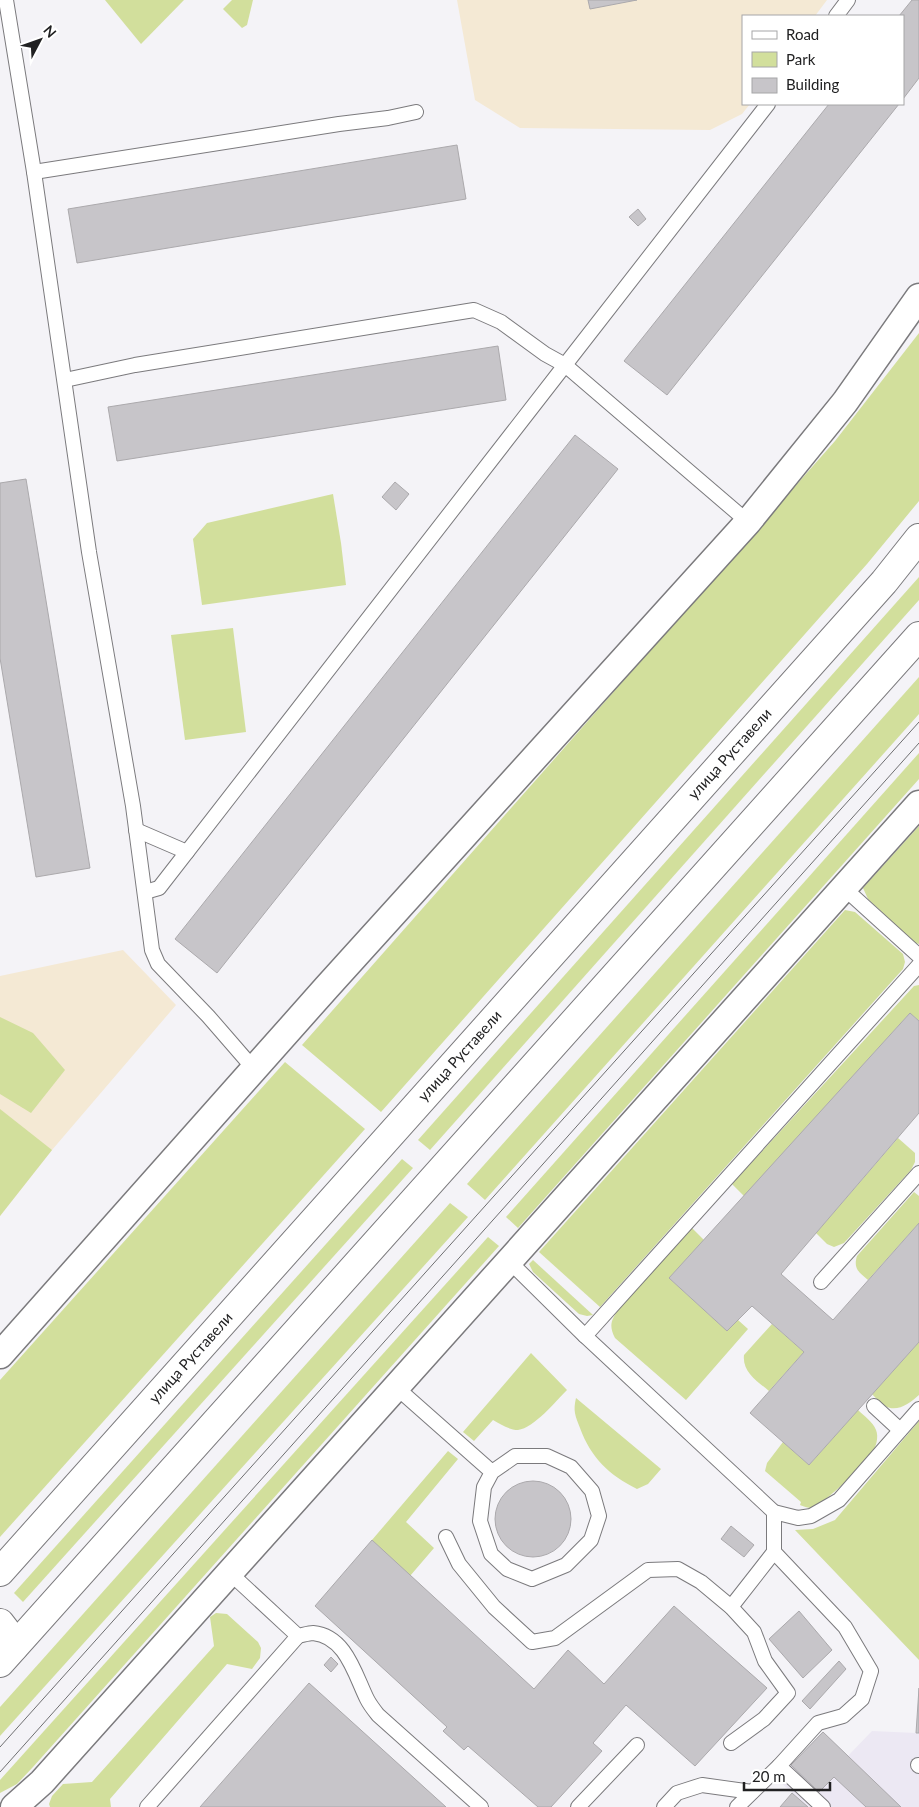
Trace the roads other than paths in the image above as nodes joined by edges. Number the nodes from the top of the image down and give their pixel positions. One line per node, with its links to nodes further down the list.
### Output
1 (6, 0): 6 (lane)
2 (848, 0): 3 (lane)
3 (837, 15)
4 (767, 105): 8 (lane)
5 (416, 112): 6 (lane)
6 (34, 172): 9 (lane)
7 (919, 297): 10 (street)
8 (564, 365): 9 (lane); 10 (lane); 15 (lane)
9 (65, 380): 14 (lane)
10 (748, 522): 20 (street)
11 (919, 538): 34 (main road, улица Руставели)
12 (919, 636): 39 (main road)
13 (919, 804): 16 (street)
14 (136, 830): 15 (lane); 17 (lane)
15 (187, 852): 17 (lane)
16 (844, 888): 18 (lane); 22 (street)
17 (145, 892): 20 (lane)
18 (919, 956)
19 (919, 965): 24 (lane)
20 (254, 1069): 25 (street)
21 (919, 1173): 23 (lane)
22 (510, 1262): 24 (lane); 26 (street)
23 (820, 1282)
24 (585, 1336): 31 (lane)
25 (0, 1354)
26 (396, 1388): 30 (lane); 35 (street)
27 (874, 1406): 29 (lane)
28 (919, 1408): 29 (lane)
29 (900, 1430): 31 (lane)
30 (492, 1472): 30 (lane)
31 (774, 1512): 33 (lane)
32 (446, 1537): 36 (lane)
33 (774, 1552): 36 (lane); 42 (lane)
34 (0, 1572)
35 (230, 1573): 38 (lane); 44 (street)
36 (731, 1607): 40 (lane)
37 (0, 1624): 39 (main road)
38 (298, 1636): 45 (lane); 46 (lane)
39 (7, 1655)
40 (731, 1743)
41 (637, 1745): 47 (lane)
42 (779, 1766): 43 (lane); 50 (lane)
43 (752, 1792): 48 (lane); 49 (lane)
44 (19, 1805)
45 (147, 1807)
46 (481, 1807)
47 (578, 1807)
48 (664, 1807)
49 (737, 1807)
50 (823, 1807)

